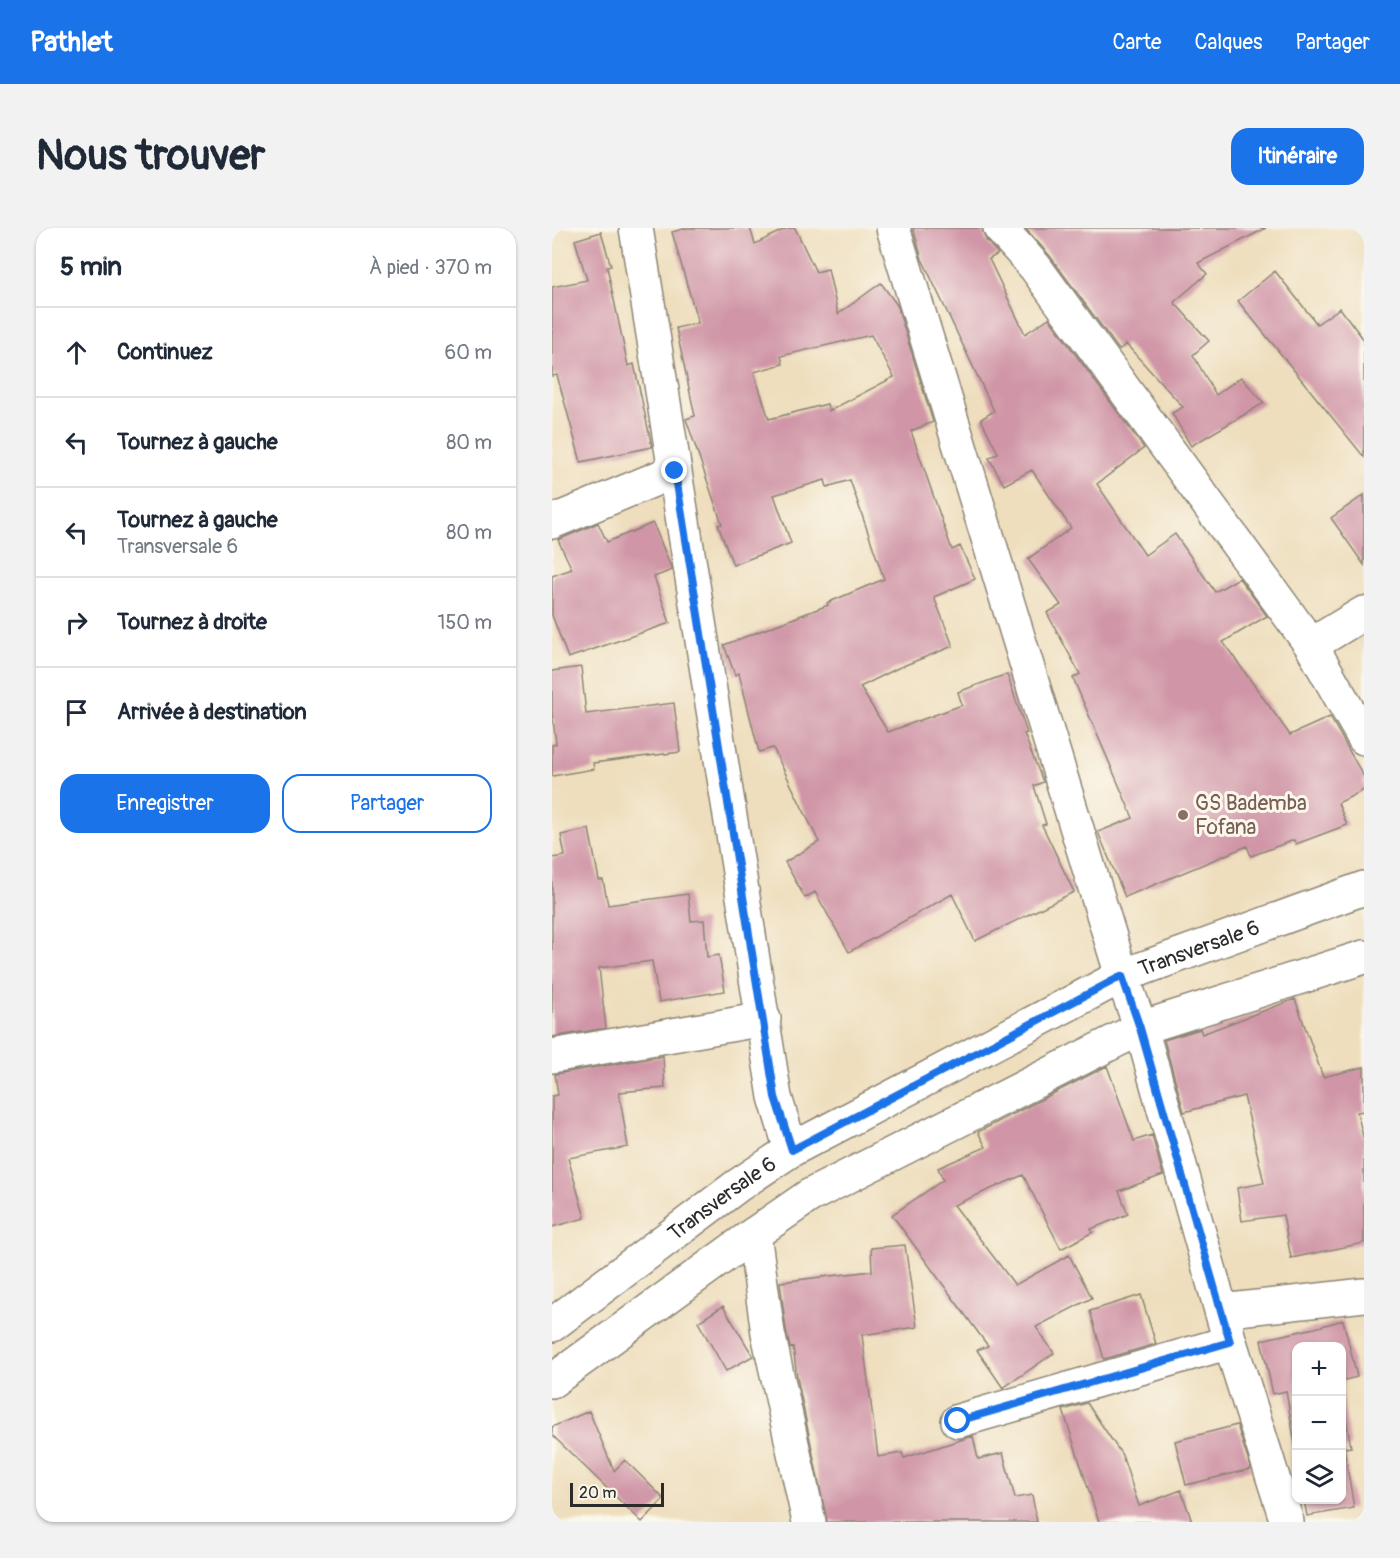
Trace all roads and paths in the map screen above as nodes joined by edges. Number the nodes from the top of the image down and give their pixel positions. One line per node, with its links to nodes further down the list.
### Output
1 (636, 228): 4 (street)
2 (893, 228): 11 (street)
3 (1000, 228): 7 (street)
4 (675, 471): 5 (street); 12 (street)
5 (552, 522)
6 (1364, 613): 7 (street)
7 (1311, 645): 8 (street)
8 (1364, 738)
9 (1364, 888): 11 (street, Transversale 6)
10 (1364, 957): 13 (street)
11 (1122, 976): 13 (street); 15 (street, Transversale 6)
12 (764, 1019): 14 (street); 15 (street)
13 (1140, 1028): 16 (street); 18 (street)
14 (552, 1056)
15 (792, 1150): 19 (street, Transversale 6)
16 (754, 1234): 21 (street); 23 (street)
17 (1364, 1295): 18 (street)
18 (1221, 1311): 20 (street)
19 (552, 1325)
20 (1230, 1342): 22 (street); 24 (street)
21 (552, 1381)
22 (958, 1421)
23 (809, 1522)
24 (1287, 1522)

